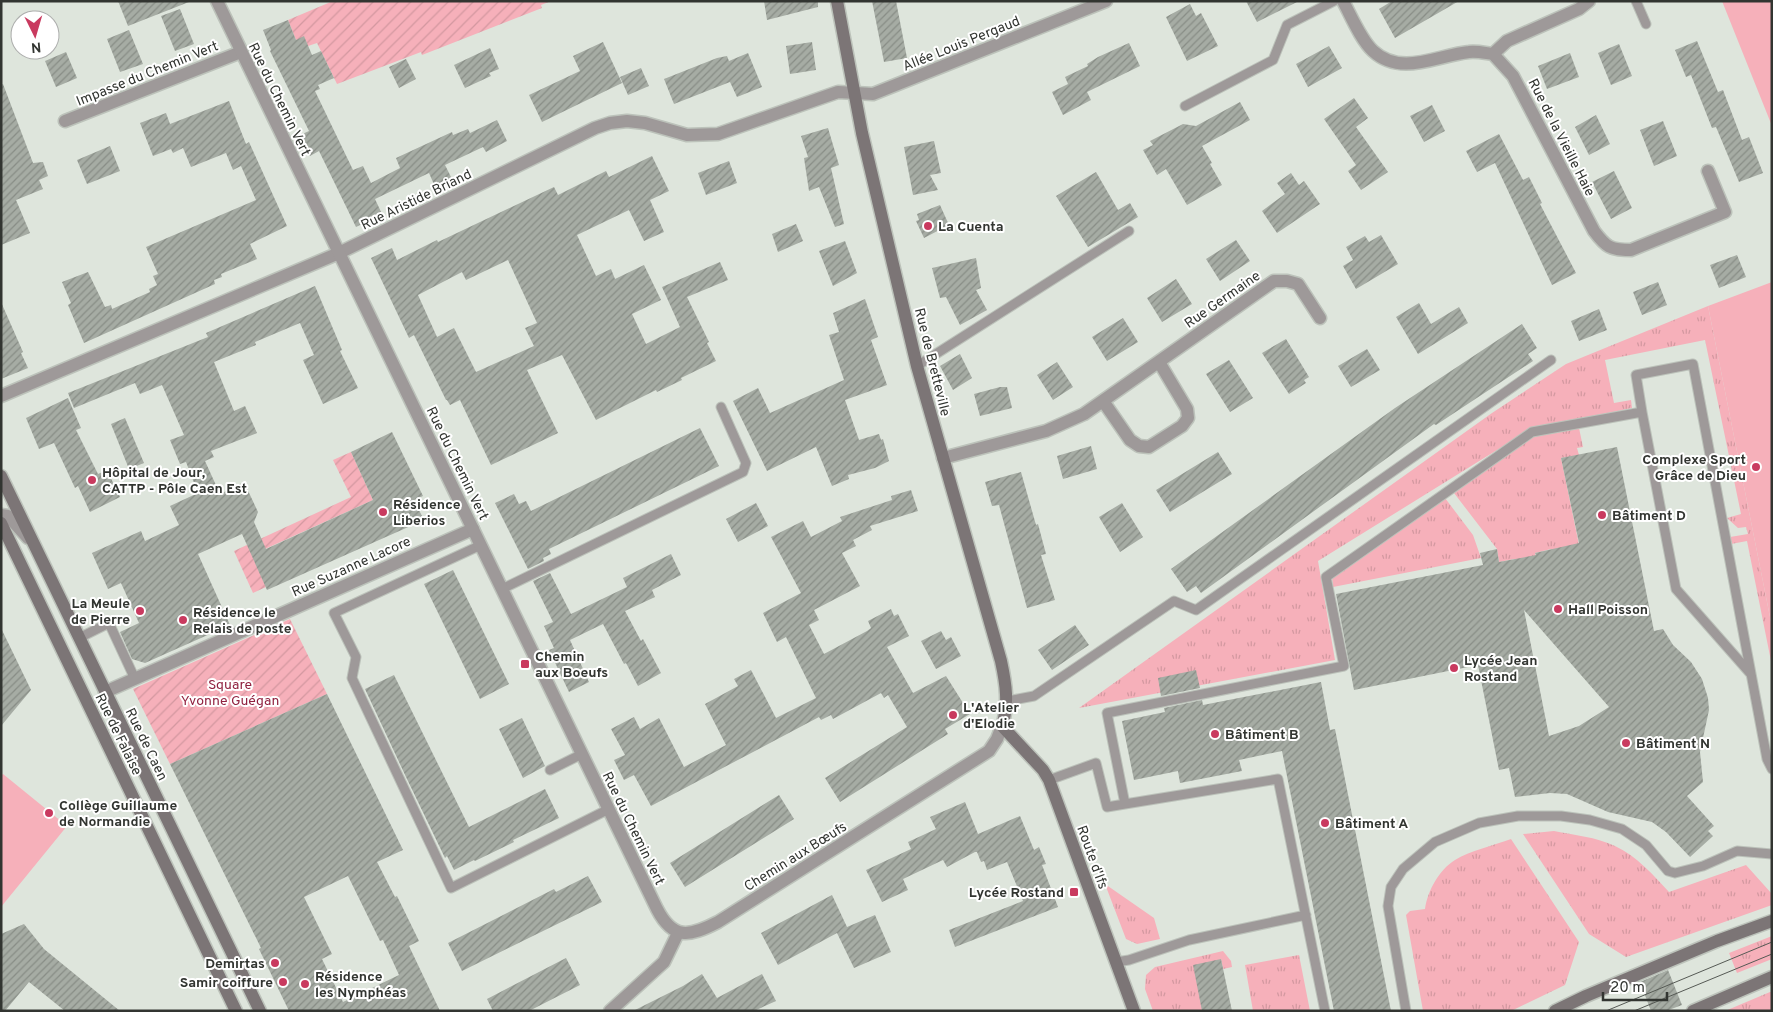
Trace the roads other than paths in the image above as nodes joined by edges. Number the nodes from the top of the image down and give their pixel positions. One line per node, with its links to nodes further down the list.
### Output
1 (217, 1): 9 (street, Rue du Chemin Vert)
2 (837, 1): 11 (main road, Rue de Bretteville)
3 (1106, 1): 11 (street, Allée Louis Pergaud)
4 (1334, 1): 12 (lane)
5 (1343, 1): 10 (street)
6 (1589, 1): 10 (street)
7 (1636, 1): 8 (lane)
8 (1646, 24)
9 (241, 52): 13 (street, Impasse du Chemin Vert); 16 (street, Rue du Chemin Vert)
10 (1492, 54): 14 (street, Rue de la Vieille Haie)
11 (854, 93): 16 (street, Rue Aristide Briand); 20 (main road, Rue de Bretteville)
12 (1185, 106)
13 (65, 122)
14 (1708, 171)
15 (1130, 232): 20 (lane)
16 (339, 253): 21 (street, Rue Aristide Briand); 29 (street, Rue du Chemin Vert)
17 (1320, 318): 19 (street, Rue Germaine)
18 (1551, 360): 38 (lane)
19 (1159, 362): 22 (street, Rue Germaine); 22 (street)
20 (917, 366): 25 (main road, Rue de Bretteville)
21 (1, 396)
22 (1103, 401): 25 (street, Rue Germaine)
23 (721, 407): 33 (lane)
24 (1642, 412): 35 (lane); 35 (lane); 44 (lane)
25 (943, 458): 38 (main road, Rue de Bretteville)
26 (1, 476): 31 (main road)
27 (1, 515): 31 (street)
28 (1, 523): 30 (main road, Rue de Falaise)
29 (473, 529): 32 (street, Rue du Chemin Vert); 36 (street, Rue Suzanne Lacore)
30 (5, 537): 52 (main road, Rue de Falaise)
31 (33, 544): 34 (main road, Rue de Caen)
32 (481, 546): 33 (street, Rue du Chemin Vert); 45 (lane)
33 (502, 589): 40 (street, Rue du Chemin Vert)
34 (78, 638): 36 (lane); 37 (main road, Rue de Caen)
35 (1750, 673): 41 (lane)
36 (134, 679): 37 (street, Rue Suzanne Lacore)
37 (105, 692): 53 (main road, Rue de Caen)
38 (1007, 702): 39 (main road, Rue de Bretteville)
39 (1002, 726): 43 (main road, Route d'Ifs); 49 (street, Chemin aux Bœufs)
40 (582, 754): 42 (lane); 45 (street, Rue du Chemin Vert)
41 (1772, 769)
42 (550, 770)
43 (1049, 780): 44 (lane); 50 (main road, Route d'Ifs)
44 (1125, 804): 47 (lane)
45 (609, 809): 49 (street, Rue du Chemin Vert)
46 (1772, 854): 57 (lane)
47 (1306, 915): 50 (lane); 56 (lane)
48 (1772, 921): 58 (main road)
49 (678, 933): 54 (street)
50 (1116, 962): 55 (main road, Route d'Ifs)
51 (1772, 976): 59 (main road)
52 (236, 1011)
53 (260, 1011)
54 (610, 1011)
55 (1134, 1011)
56 (1326, 1011)
57 (1406, 1011)
58 (1556, 1011)
59 (1693, 1011)

